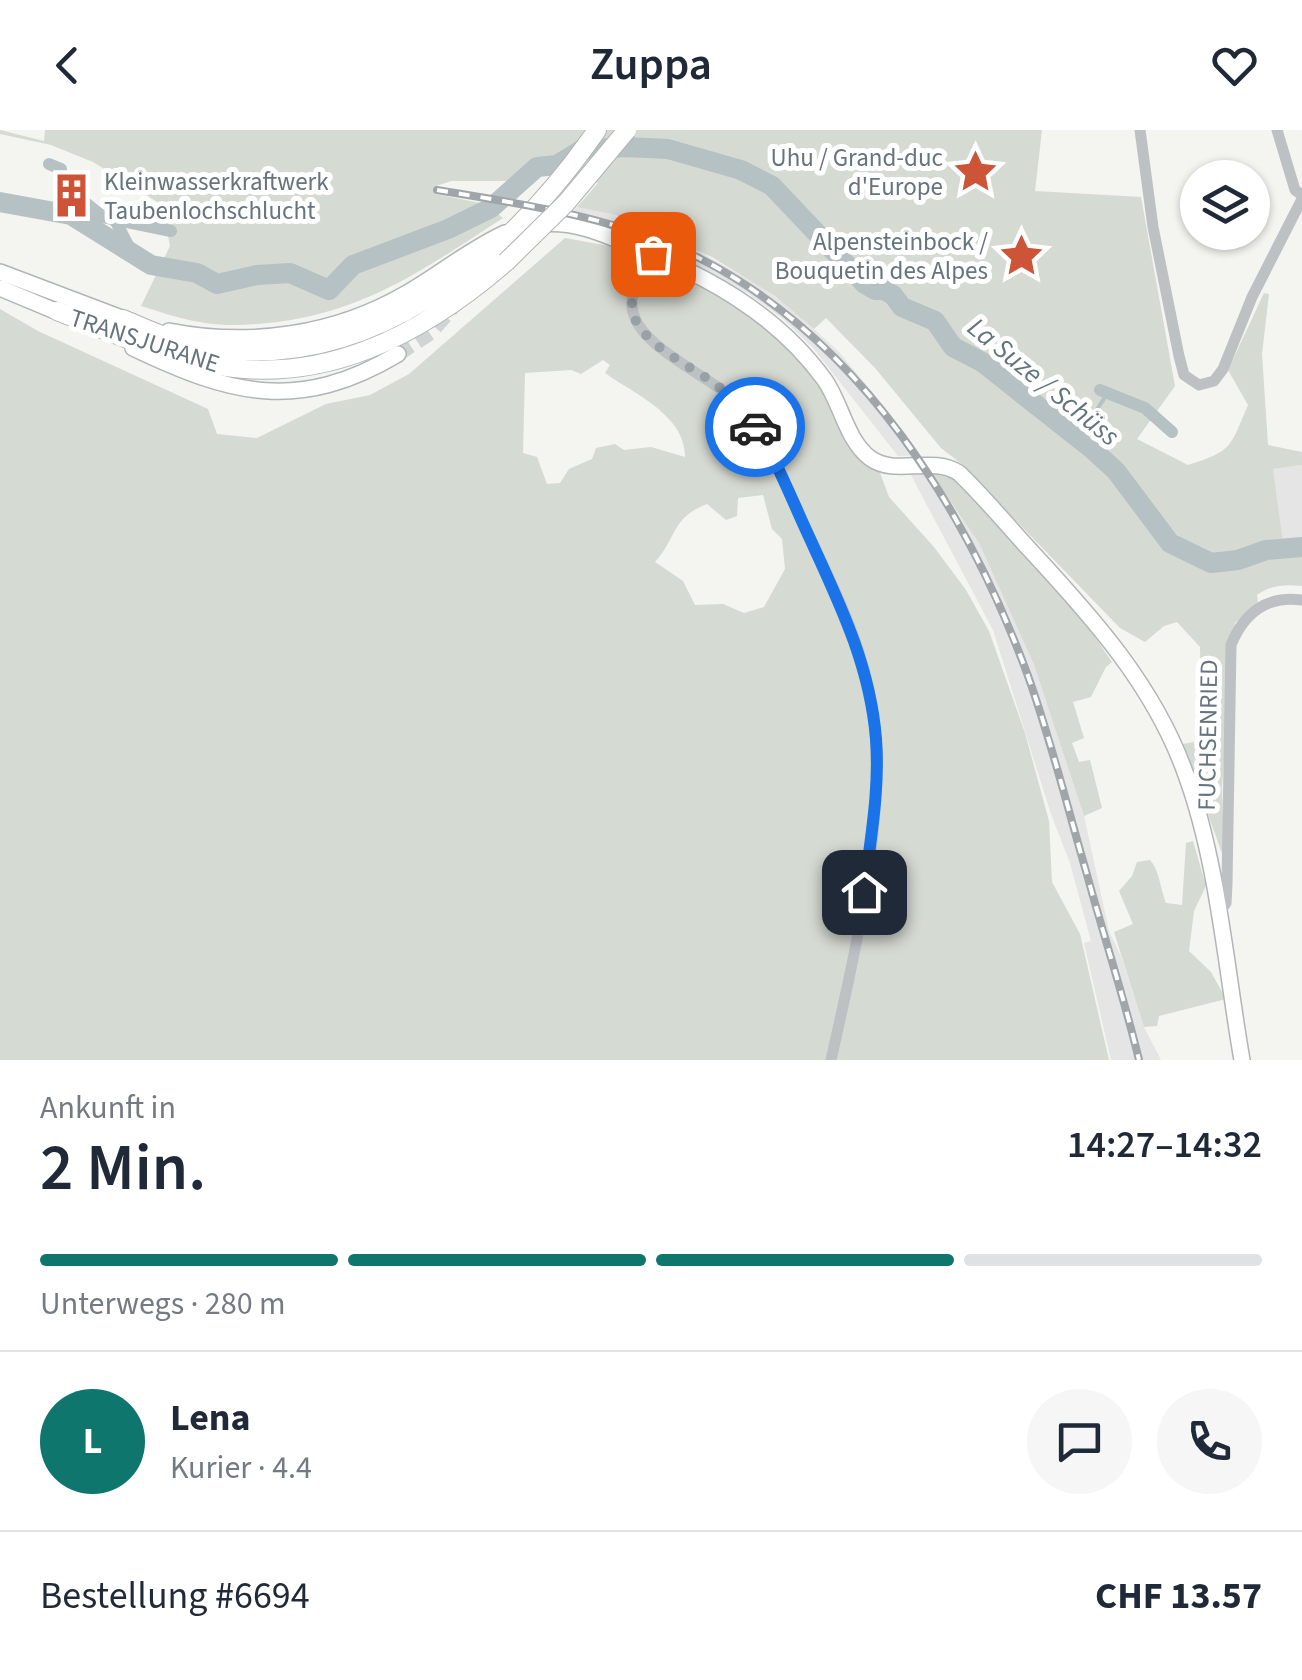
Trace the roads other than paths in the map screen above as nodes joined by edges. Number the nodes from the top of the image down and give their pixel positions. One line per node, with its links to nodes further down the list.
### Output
1 (597, 130): 12 (highway, TRANSJURANE)
2 (627, 130): 11 (highway, TRANSJURANE, bridge)
3 (1140, 130): 5 (street)
4 (1276, 130): 5 (street)
5 (1302, 197)
6 (553, 233): 7 (main road)
7 (602, 235): 8 (main road); 12 (main road)
8 (653, 254): 15 (main road); 16 (street)
9 (0, 272): 12 (main road, TRANSJURANE)
10 (0, 288): 11 (main road, TRANSJURANE)
11 (57, 311): 13 (main road)
12 (123, 319)
13 (398, 354)
14 (1302, 600): 15 (street, FUCHSENRIED)
15 (1217, 916): 17 (main road)
16 (831, 1060)
17 (1242, 1060)

